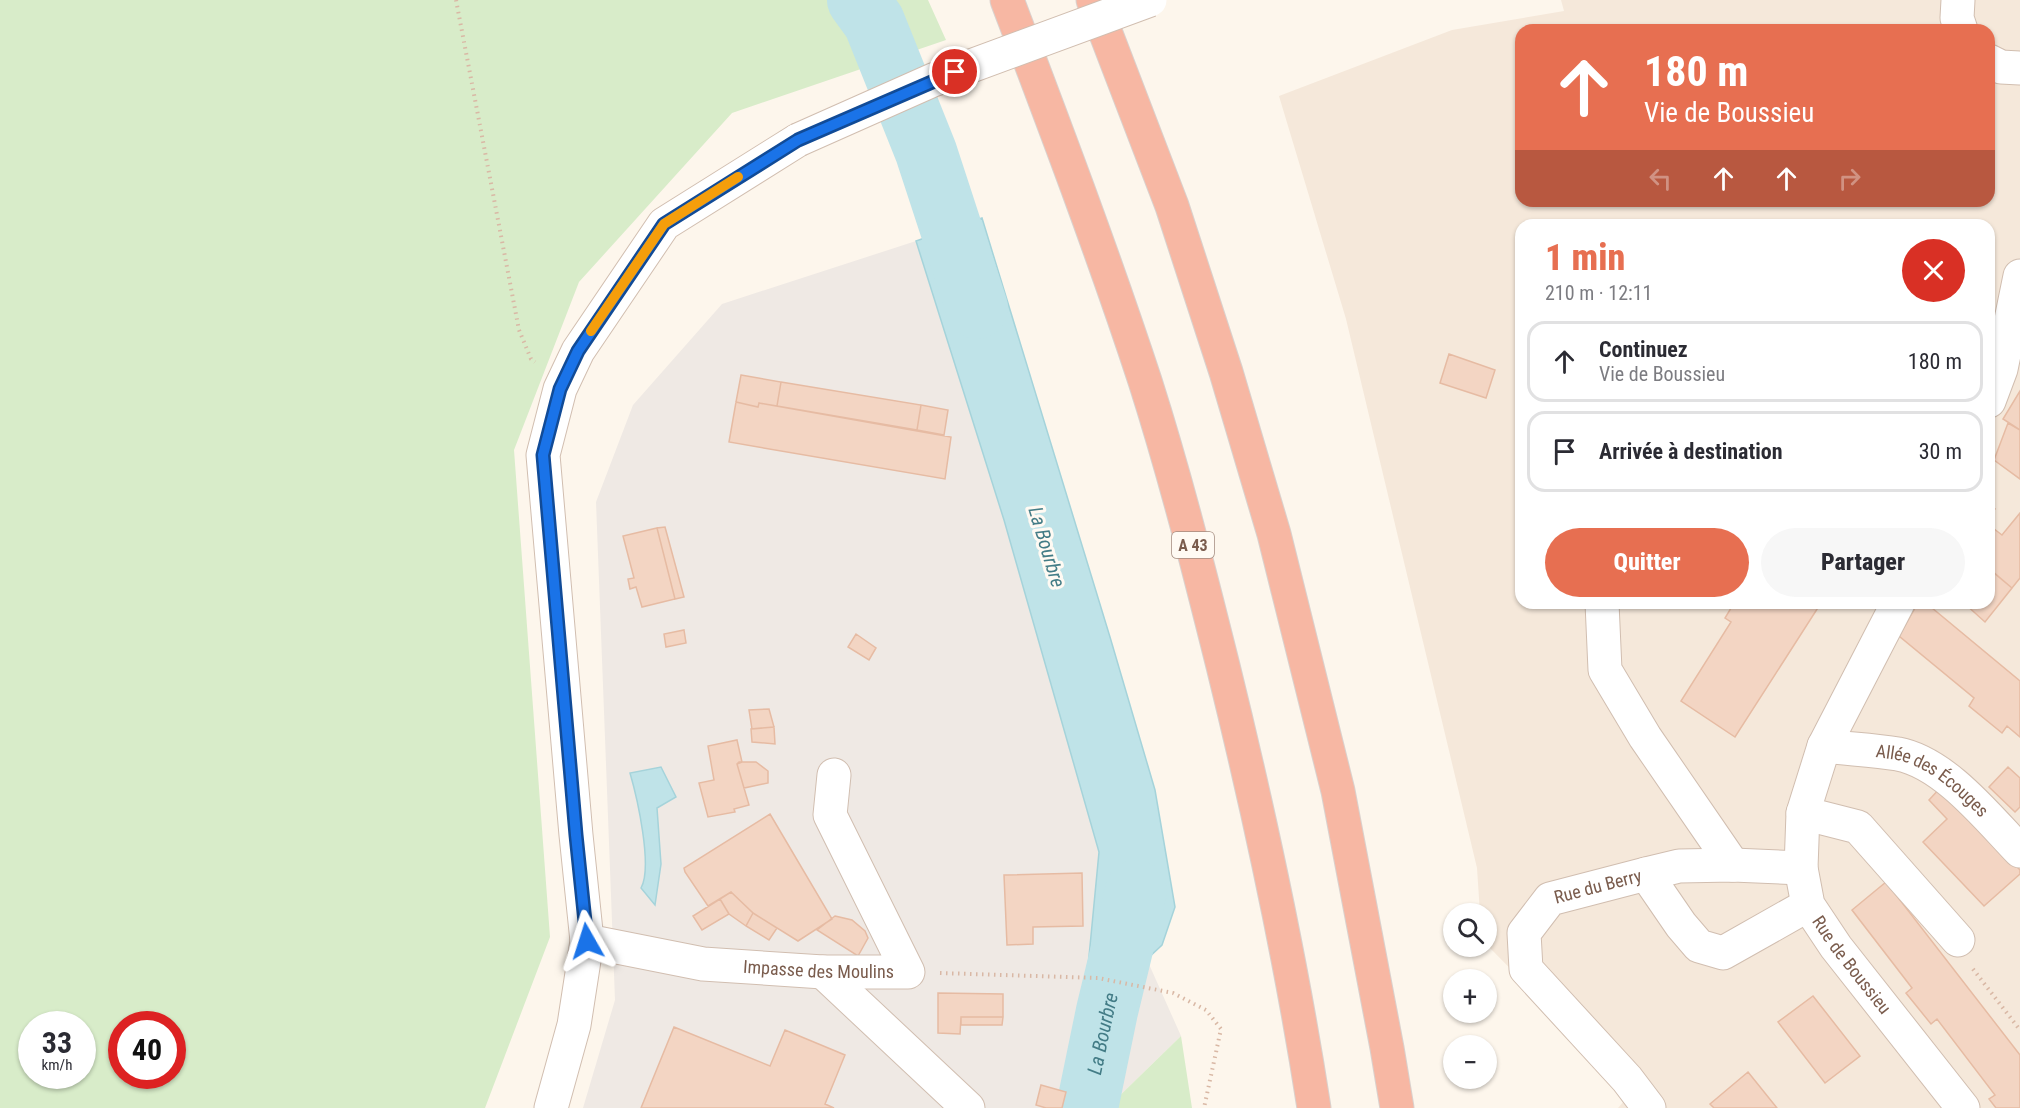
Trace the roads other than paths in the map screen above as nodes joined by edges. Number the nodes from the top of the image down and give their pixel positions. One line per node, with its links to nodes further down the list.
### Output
1 (1007, 0): 26 (highway, A 43)
2 (1093, 0): 27 (highway)
3 (1150, 0): 22 (street, bridge)
4 (1958, 0): 5 (street)
5 (1959, 24)
6 (1995, 64): 7 (street)
7 (2020, 68)
8 (2020, 276): 9 (street)
9 (2011, 374): 10 (street)
10 (1995, 394)
11 (1602, 609): 17 (street)
12 (1895, 609): 13 (street, Rue de Boussieu)
13 (1824, 746): 15 (street, Rue de Boussieu); 16 (street, Allée des Écouges)
14 (834, 775): 23 (street, Impasse des Moulins)
15 (1803, 813): 18 (street, Rue de Boussieu); 21 (street)
16 (2020, 851)
17 (1733, 865): 18 (street, Rue du Berry); 19 (street, Rue du Berry)
18 (1801, 868): 20 (street, Rue de Boussieu)
19 (1646, 874): 20 (street); 28 (street, Rue du Berry)
20 (1808, 905): 29 (street, Rue de Boussieu)
21 (1958, 940)
22 (587, 941): 23 (street, Impasse des Moulins); 24 (street)
23 (823, 972): 25 (street)
24 (551, 1108)
25 (968, 1108)
26 (1314, 1108)
27 (1397, 1108)
28 (1649, 1108)
29 (1963, 1108)

